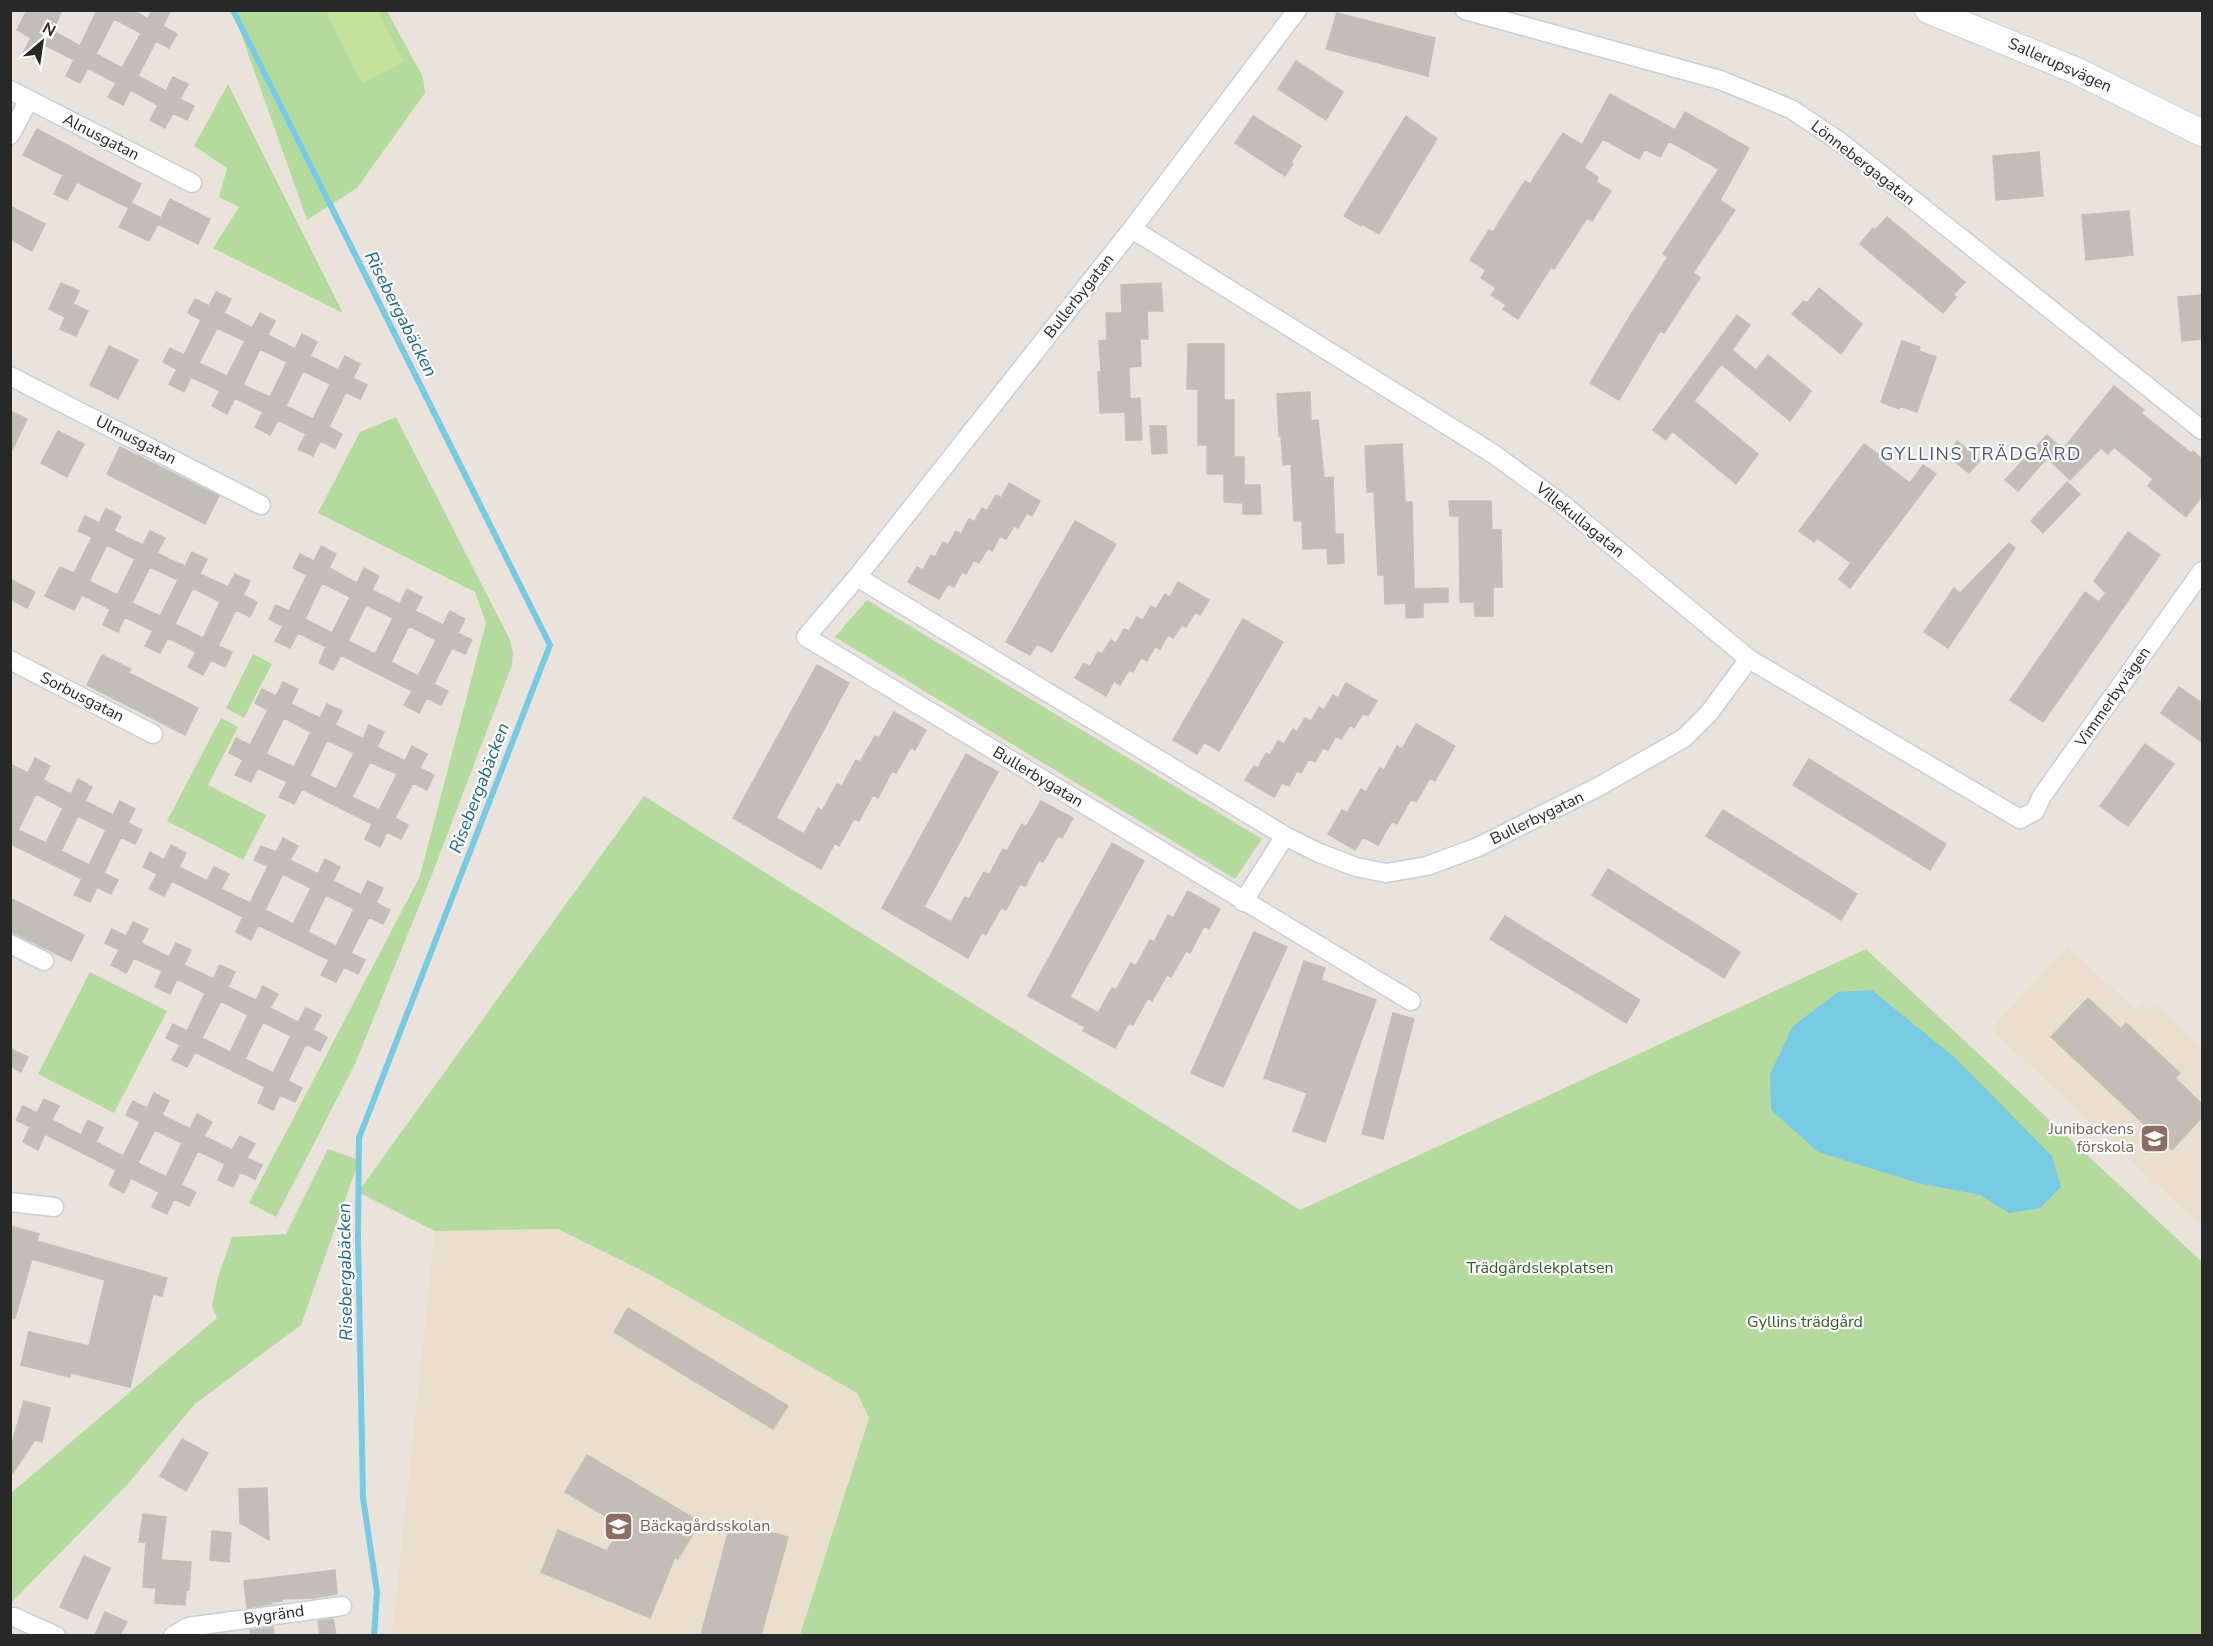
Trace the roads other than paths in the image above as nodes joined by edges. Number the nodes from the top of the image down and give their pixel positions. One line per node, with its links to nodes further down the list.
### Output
1 (1297, 10): 9 (street, Bullerbygatan)
2 (1465, 10): 11 (street, Lönnebergagatan)
3 (1928, 10): 6 (main road, Sallerupsvägen)
4 (10, 90): 5 (street, Alnusgatan)
5 (29, 100): 7 (street); 8 (street, Alnusgatan)
6 (2198, 130)
7 (10, 135)
8 (192, 183)
9 (1132, 229): 14 (street, Bullerbygatan); 15 (street, Villekullagatan)
10 (10, 376): 12 (street, Ulmusgatan)
11 (2202, 430)
12 (261, 504)
13 (2202, 571): 18 (street, Vimmerbyvägen)
14 (856, 577): 19 (street, Bullerbygatan); 20 (street, Bullerbygatan)
15 (1749, 659): 18 (street, Villekullagatan); 19 (street, Bullerbygatan)
16 (10, 660): 17 (street, Sorbusgatan)
17 (153, 734)
18 (2020, 819)
19 (1285, 836): 20 (street)
20 (1244, 902): 23 (street, Bullerbygatan)
21 (10, 944): 22 (street)
22 (44, 961)
23 (1411, 1001)
24 (10, 1202): 25 (street)
25 (54, 1207)
26 (342, 1606): 29 (street, Bygränd)
27 (14, 1617): 28 (street)
28 (56, 1635)
29 (173, 1635)

